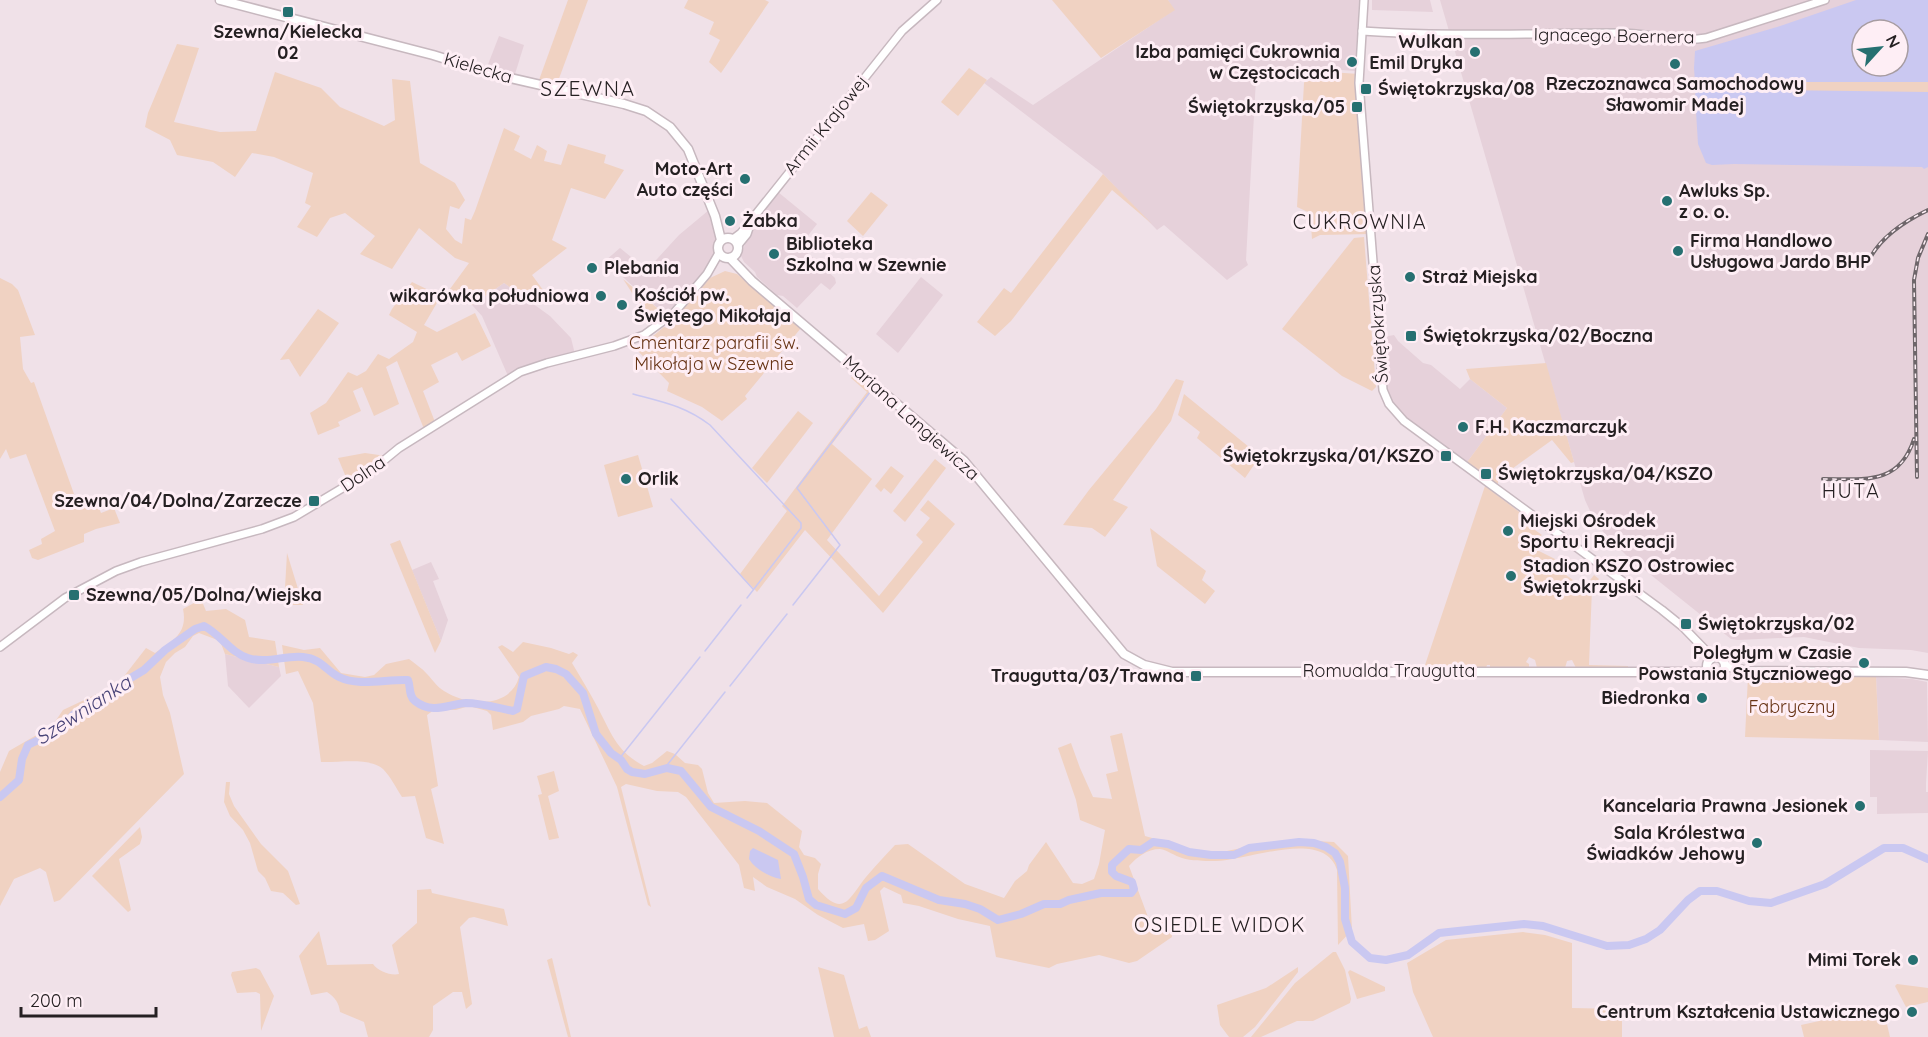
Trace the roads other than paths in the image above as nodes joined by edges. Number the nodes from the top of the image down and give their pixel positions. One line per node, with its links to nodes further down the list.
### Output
1 (220, 0): 6 (main road, Kielecka)
2 (937, 0): 6 (street, Armii Krajowej)
3 (1364, 0): 5 (street, Świętokrzyska)
4 (1825, 0): 5 (street, Ignacego Boernera)
5 (1362, 33): 10 (street, Świętokrzyska)
6 (729, 240): 7 (main road); 7 (main road)
7 (727, 256): 8 (main road, Mariana Langiewicza); 9 (street, Dolna)
8 (1106, 633): 10 (main road, Romualda Traugutta)
9 (0, 646)
10 (1709, 664): 11 (main road); 11 (main road, Romualda Traugutta)
11 (1725, 669): 12 (main road)
12 (1928, 675)

